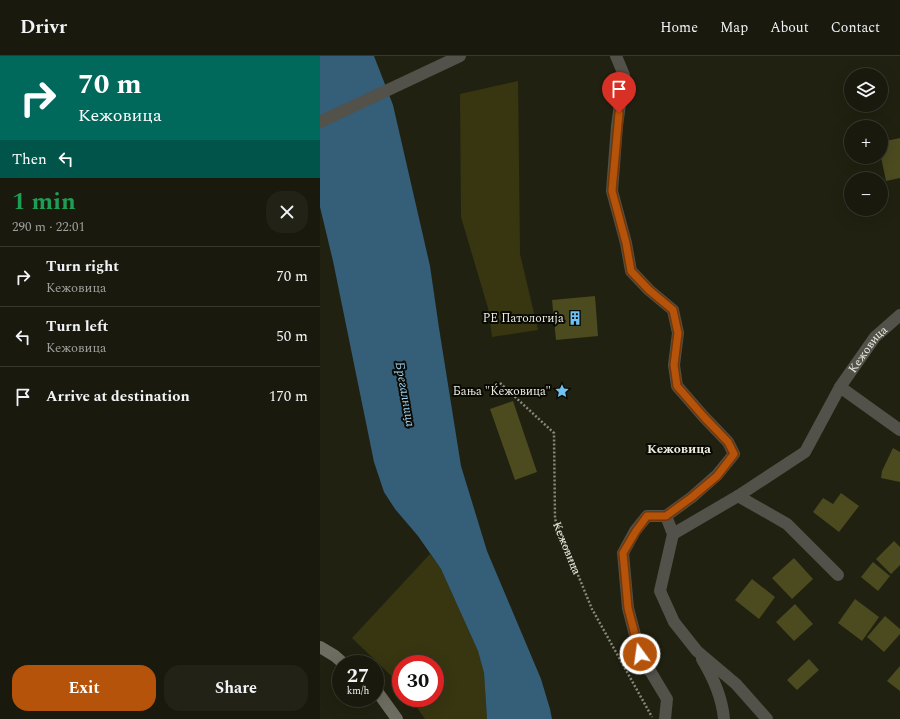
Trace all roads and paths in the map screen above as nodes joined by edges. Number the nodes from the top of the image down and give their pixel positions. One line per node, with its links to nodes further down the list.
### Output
1 (460, 56): 3 (street)
2 (616, 56): 9 (street)
3 (320, 122)
4 (900, 315): 6 (street, Кежовица)
5 (500, 383): 17 (path, Кежовица)
6 (840, 387): 7 (street); 8 (street, Кежовица)
7 (900, 430)
8 (738, 496): 10 (street, Кежовица); 11 (street)
9 (666, 516): 10 (street); 18 (street)
10 (673, 534): 13 (street)
11 (838, 575)
12 (320, 647): 14 (main road)
13 (697, 651): 19 (street); 20 (street)
14 (332, 655)
15 (384, 701): 16 (main road)
16 (397, 719)
17 (653, 719)
18 (665, 719)
19 (724, 719)
20 (767, 719)

